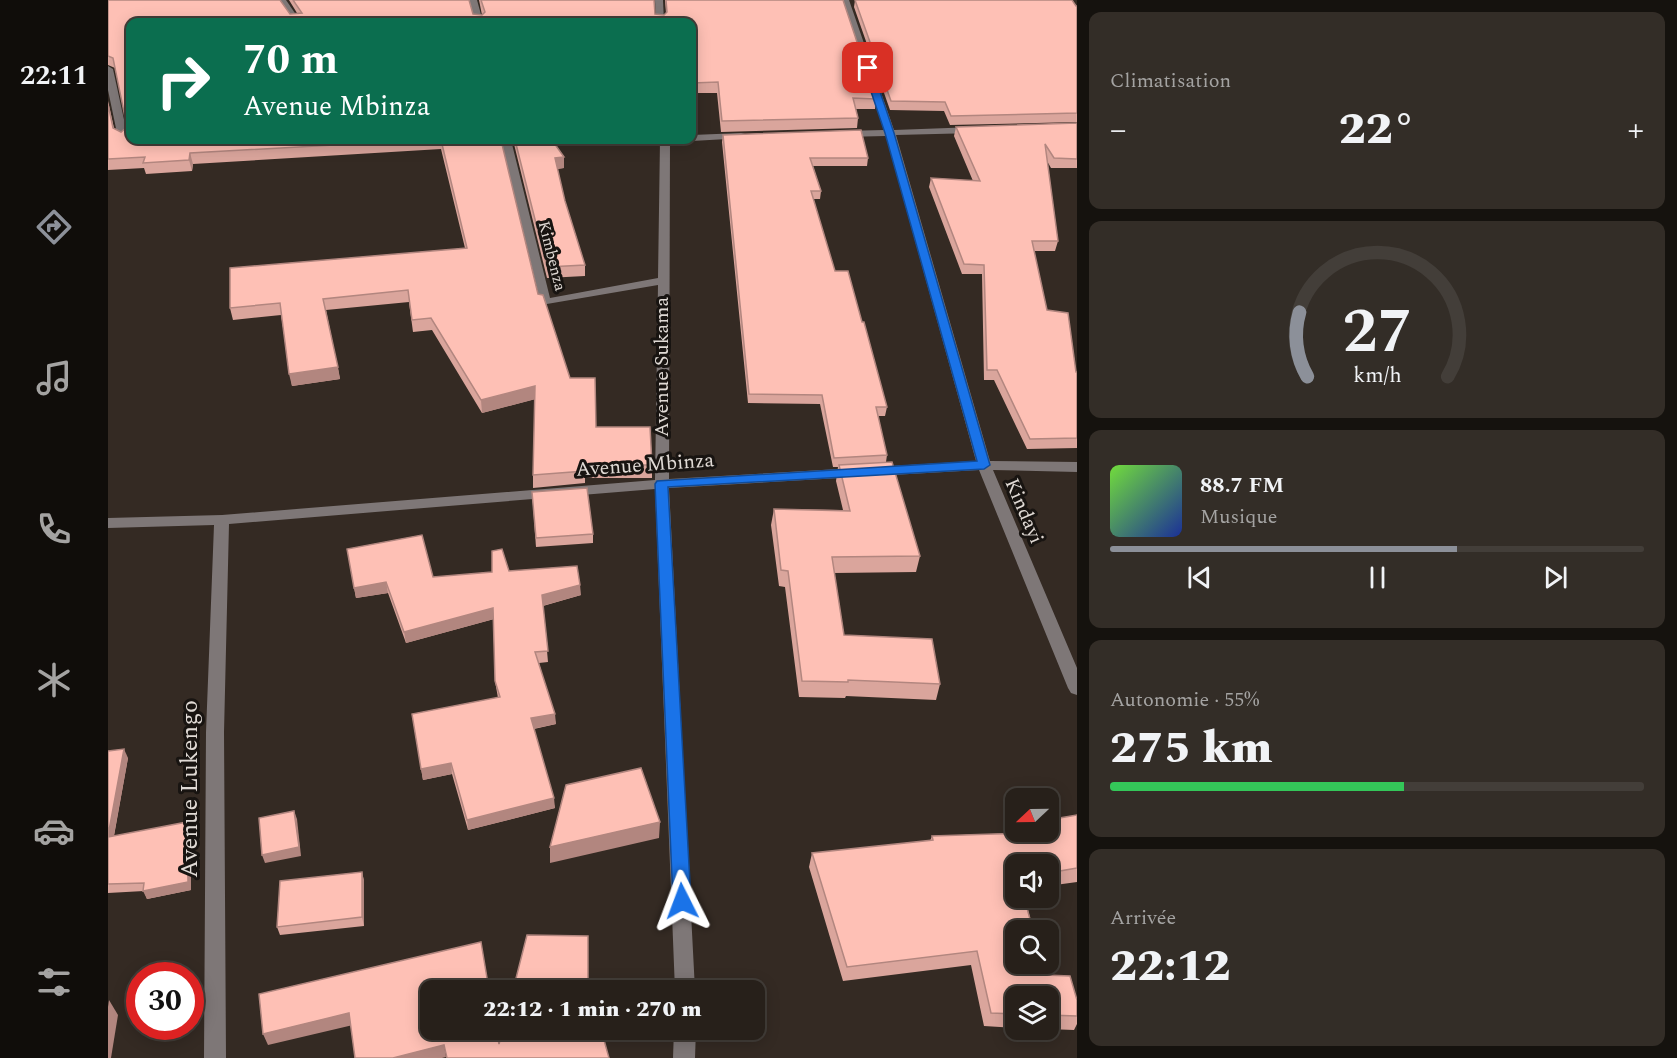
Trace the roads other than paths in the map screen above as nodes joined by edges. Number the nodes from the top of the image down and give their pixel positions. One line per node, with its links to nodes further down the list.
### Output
1 (282, 0): 5 (street)
2 (473, 0): 6 (street)
3 (659, 0): 7 (street)
4 (844, 0): 10 (street, Kindayi)
5 (294, 18)
6 (478, 18)
7 (660, 18)
8 (108, 69): 13 (street)
9 (983, 129): 10 (street)
10 (890, 133): 11 (street); 18 (street, Kindayi)
11 (831, 134)
12 (750, 136): 14 (street)
13 (123, 138)
14 (696, 138)
15 (508, 144): 17 (street, Kimbenza)
16 (665, 144): 17 (street, Avenue Sukama)
17 (662, 281): 20 (street, Avenue Sukama)
18 (984, 465): 19 (street, Avenue Mbinza); 20 (street, Avenue Mbinza); 23 (street, Kindayi)
19 (1077, 467)
20 (662, 484): 21 (street, Avenue Mbinza); 24 (street, Avenue Sukama)
21 (222, 520): 22 (street, Avenue Mbinza); 26 (street, Avenue Lukengo)
22 (108, 523)
23 (1077, 688)
24 (685, 980)
25 (685, 1040): 27 (street)
26 (215, 1058)
27 (684, 1058)

